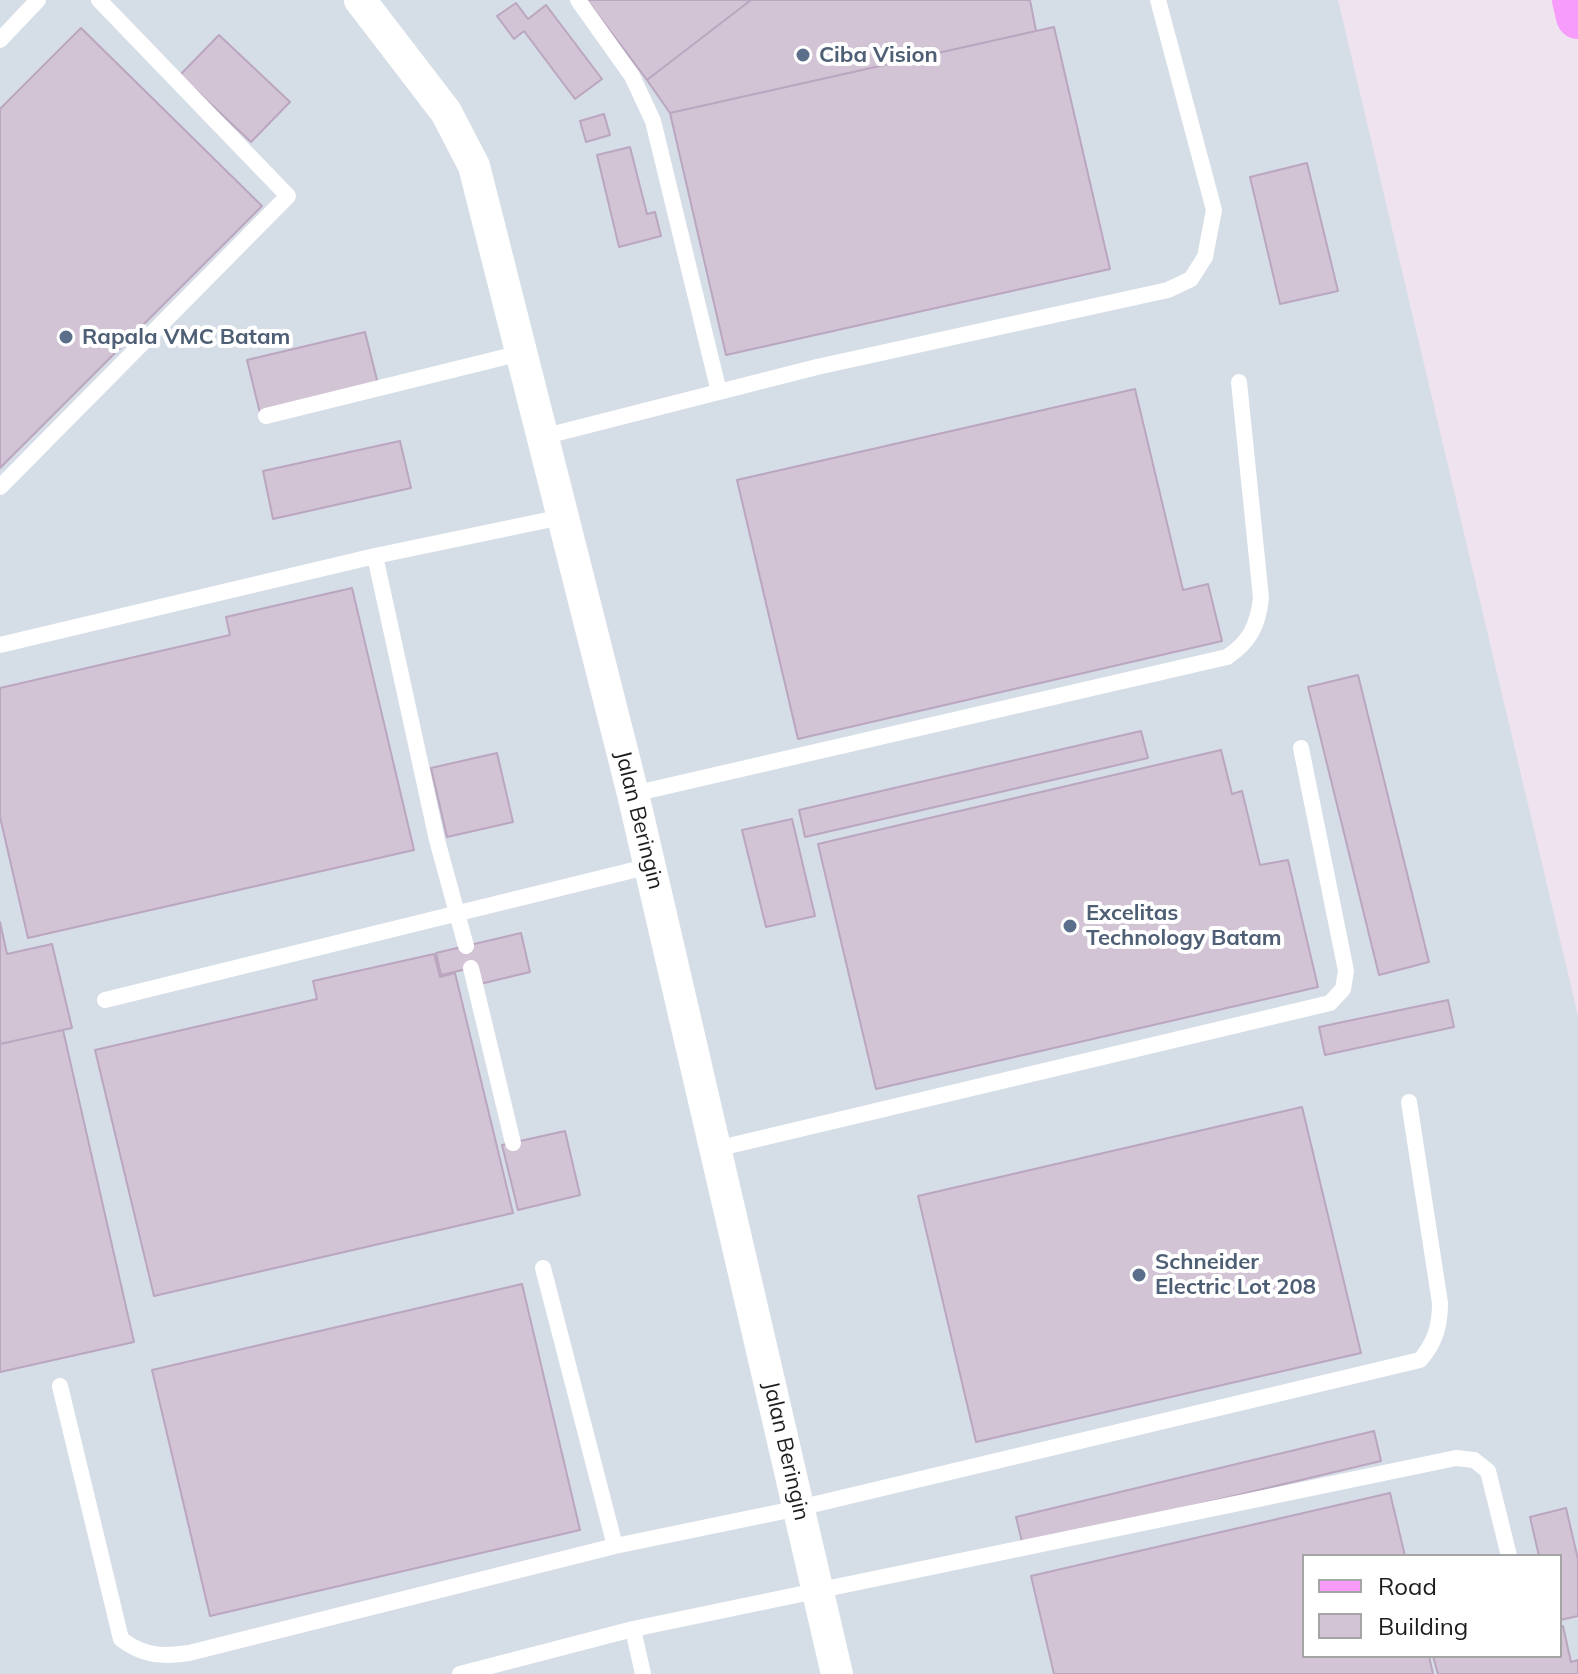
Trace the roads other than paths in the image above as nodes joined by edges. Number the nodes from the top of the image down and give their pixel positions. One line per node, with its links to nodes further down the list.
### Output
1 (38, 0): 8 (lane)
2 (99, 0): 14 (lane)
3 (360, 0): 9 (street, Jalan Beringin)
4 (578, 0): 11 (lane)
5 (1158, 0): 11 (lane)
6 (1574, 0): 7 (main road)
7 (1578, 17)
8 (0, 40)
9 (521, 353): 12 (lane); 13 (street, Jalan Beringin)
10 (1239, 382): 19 (lane)
11 (719, 392): 13 (lane)
12 (266, 416)
13 (542, 437): 15 (street, Jalan Beringin)
14 (0, 487)
15 (562, 517): 16 (lane); 19 (street, Jalan Beringin)
16 (375, 556): 17 (lane); 21 (lane)
17 (0, 645)
18 (1301, 748): 27 (lane)
19 (633, 794): 20 (street, Jalan Beringin)
20 (650, 866): 21 (lane); 27 (street, Jalan Beringin)
21 (458, 913): 22 (lane); 24 (lane)
22 (466, 946)
23 (471, 968): 26 (lane)
24 (105, 1000)
25 (1409, 1102): 30 (lane)
26 (513, 1143)
27 (716, 1149): 30 (street, Jalan Beringin)
28 (543, 1268): 31 (lane)
29 (60, 1386): 31 (lane)
30 (799, 1508): 31 (lane); 33 (street, Jalan Beringin)
31 (615, 1546)
32 (1509, 1554): 33 (lane)
33 (817, 1592): 34 (lane); 37 (street, Jalan Beringin)
34 (633, 1629): 35 (lane); 36 (lane)
35 (460, 1674)
36 (643, 1674)
37 (837, 1674)

